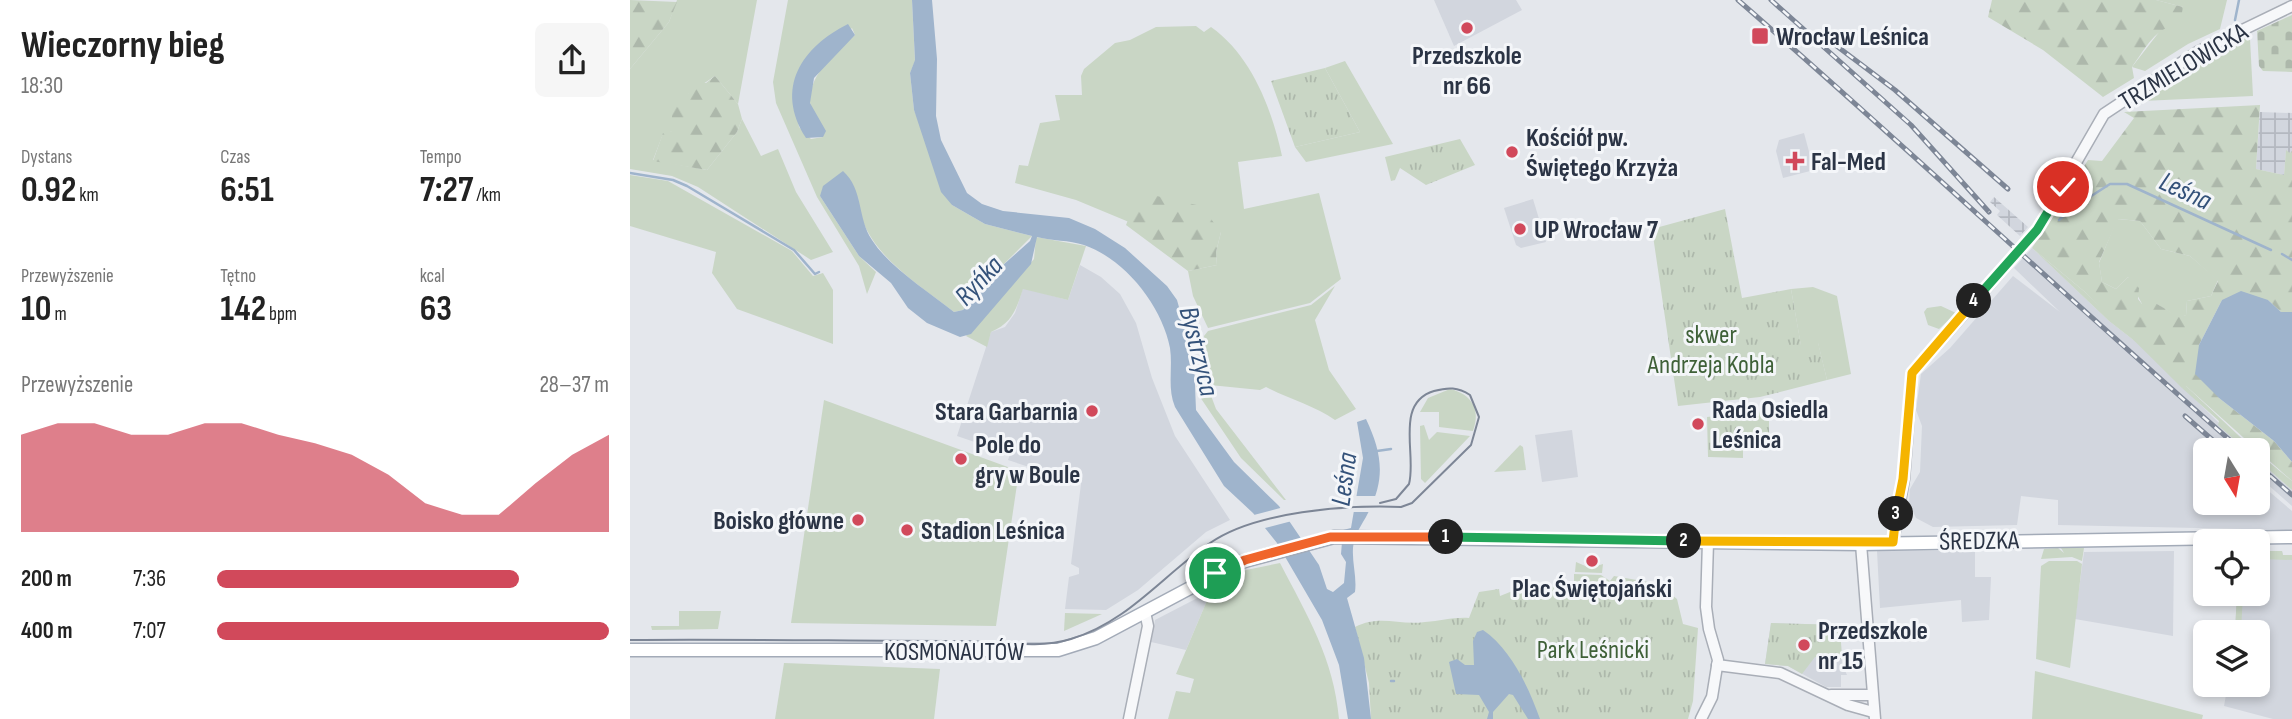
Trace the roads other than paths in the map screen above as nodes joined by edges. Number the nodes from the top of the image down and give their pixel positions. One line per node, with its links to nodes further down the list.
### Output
1 (2292, 6): 5 (street, TRZMIELOWICKA)
2 (2292, 537): 5 (main road, ŚREDZKA)
3 (1323, 538): 4 (main road, ŚREDZKA); 7 (main road, KOSMONAUTÓW)
4 (1708, 542): 6 (main road, ŚREDZKA); 9 (street)
5 (1893, 542): 6 (main road, ŚREDZKA)
6 (1861, 544): 11 (street)
7 (1145, 612): 8 (main road, KOSMONAUTÓW); 13 (street)
8 (630, 650)
9 (1717, 665): 10 (street); 14 (street)
10 (1825, 695): 11 (street); 12 (street)
11 (1871, 695): 12 (street)
12 (1874, 716)
13 (1129, 719)
14 (1701, 719)

